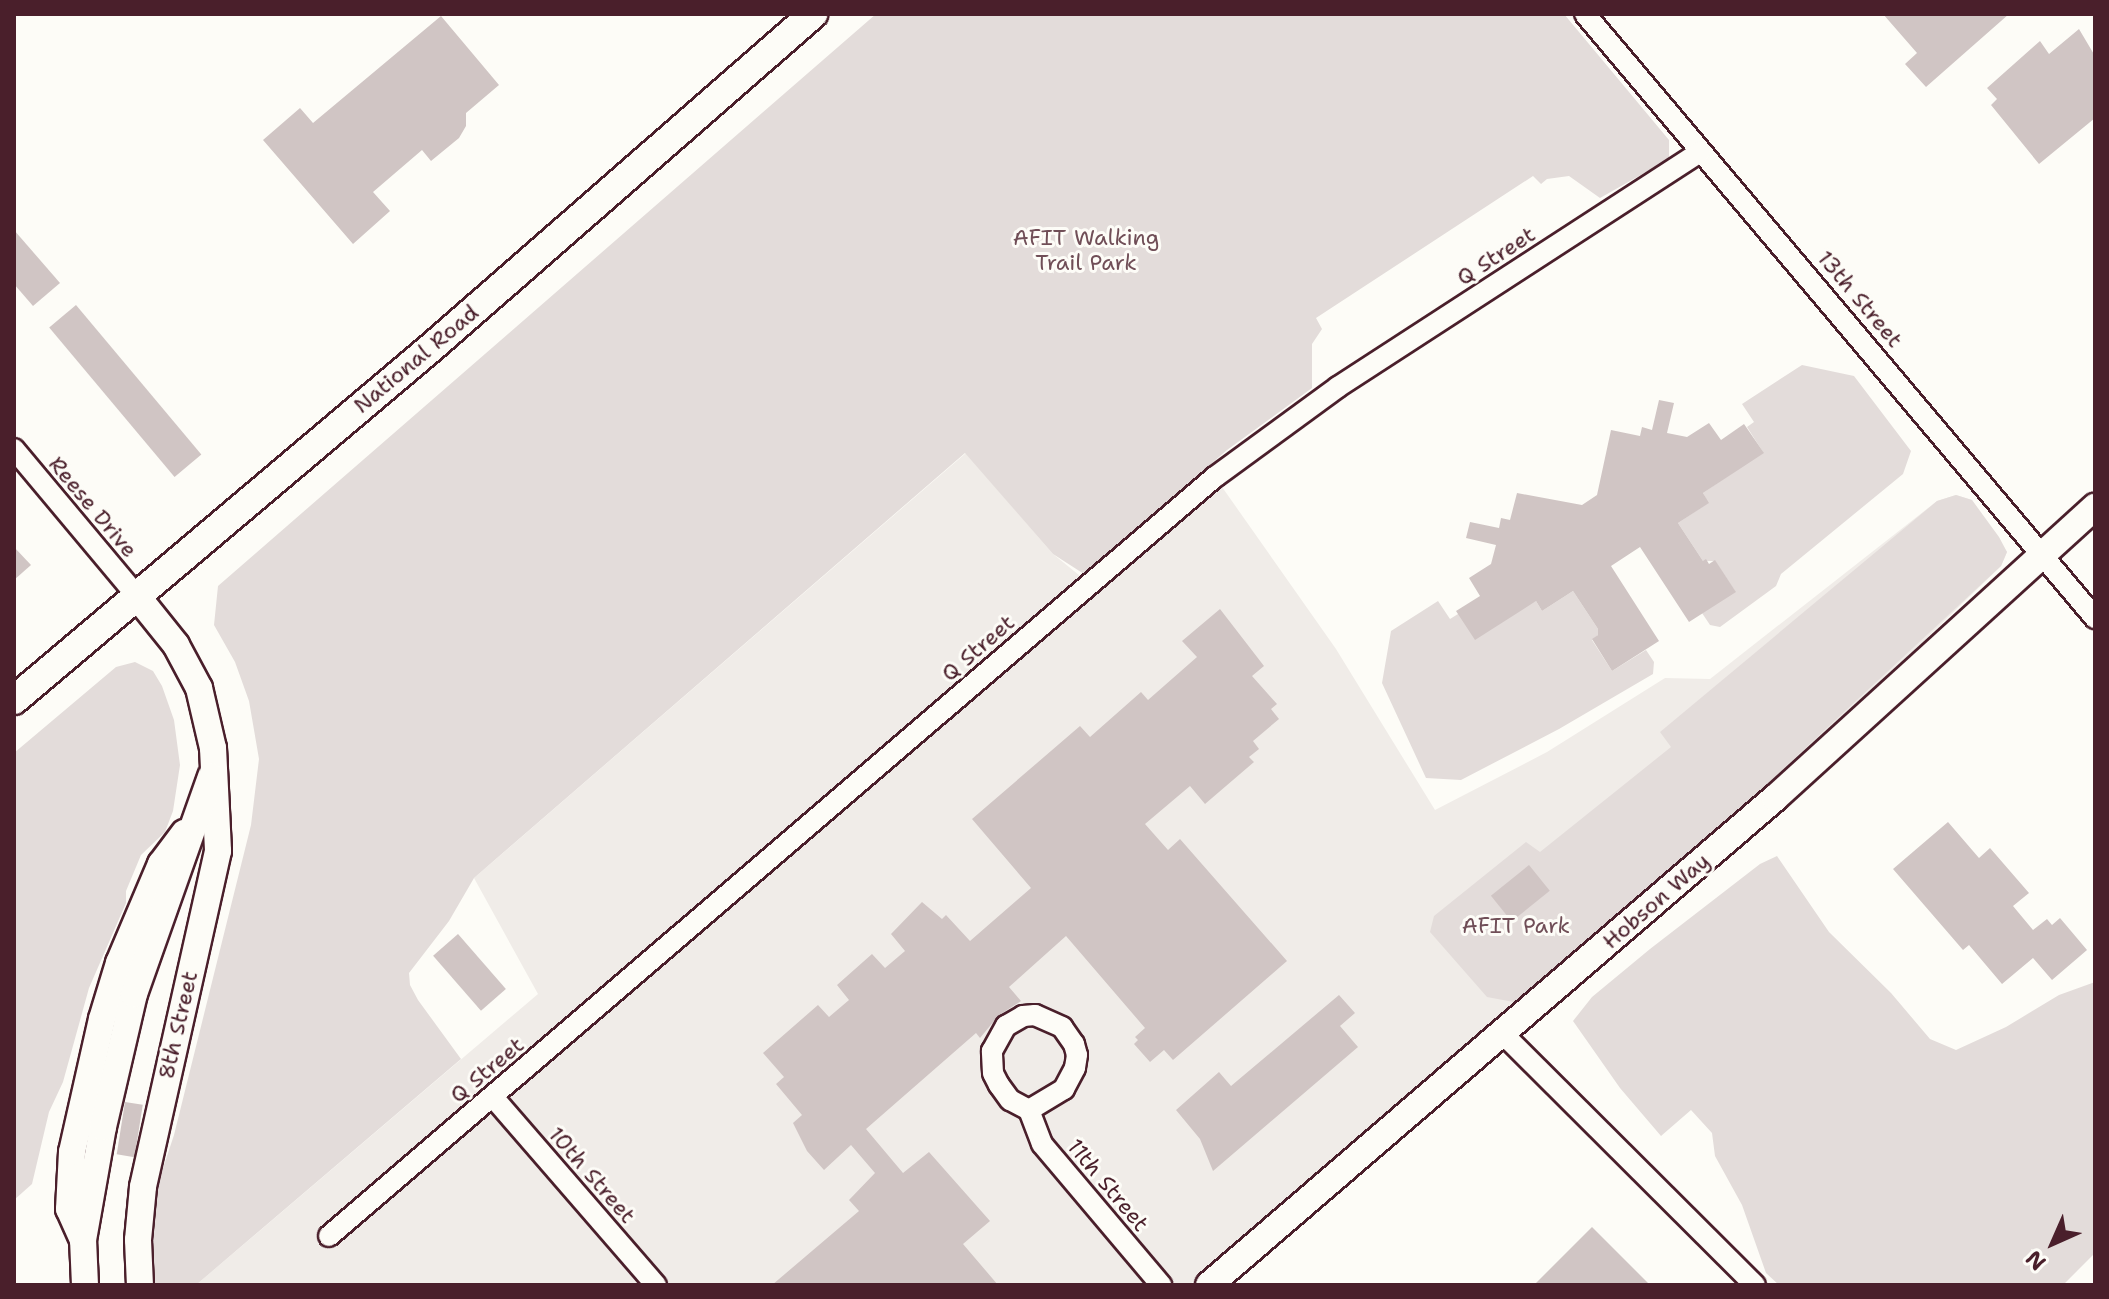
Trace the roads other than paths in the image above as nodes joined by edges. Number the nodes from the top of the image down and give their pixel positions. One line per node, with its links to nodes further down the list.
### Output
1 (813, 14): 7 (main road, National Road)
2 (1585, 14): 3 (street, 13th Street)
3 (1700, 152): 6 (street, 13th Street); 12 (street, Q Street)
4 (14, 449): 7 (street, Reese Drive)
5 (2095, 507): 6 (street, Hobson Way)
6 (2043, 553): 8 (street, 13th Street); 11 (street, Hobson Way)
7 (136, 595): 9 (main road, National Road); 10 (street, 8th Street)
8 (2095, 618)
9 (14, 700)
10 (215, 765): 15 (street, 8th Street); 16 (street, 8th Street)
11 (1502, 1033): 19 (street, Hobson Way); 20 (street)
12 (493, 1097): 14 (street, Q Street); 17 (street, 10th Street)
13 (1029, 1110): 13 (street); 18 (street, 11th Street)
14 (329, 1236)
15 (85, 1285)
16 (140, 1285)
17 (656, 1285)
18 (1161, 1285)
19 (1209, 1285)
20 (1755, 1285)

